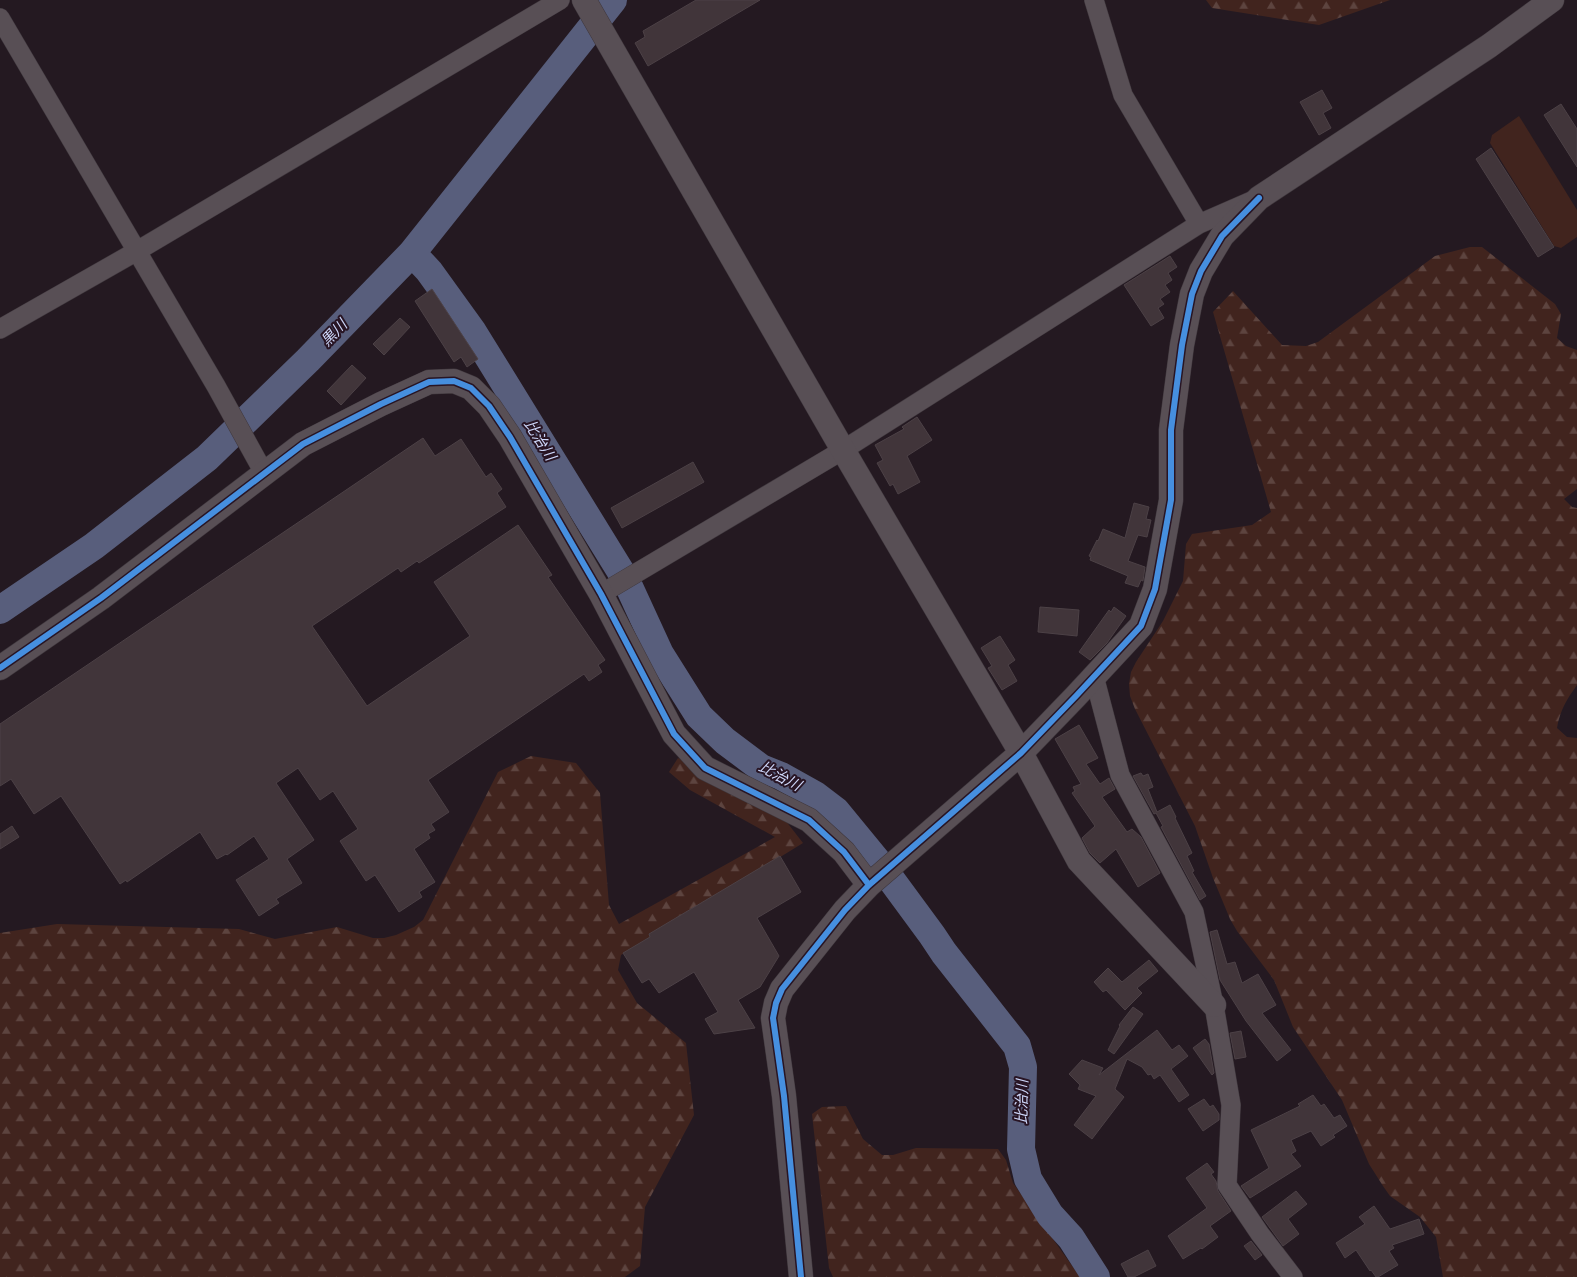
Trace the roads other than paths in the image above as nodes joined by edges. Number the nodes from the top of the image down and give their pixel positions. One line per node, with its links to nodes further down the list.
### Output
1 (560, 0): 8 (street)
2 (584, 0): 10 (street)
3 (1094, 0): 7 (street)
4 (1552, 0): 6 (street)
5 (0, 18): 8 (street)
6 (1258, 198): 7 (street); 14 (street)
7 (1199, 224): 10 (street)
8 (137, 251): 9 (street); 11 (street)
9 (0, 329)
10 (843, 450): 12 (street); 15 (street)
11 (261, 468): 12 (street); 13 (street)
12 (601, 594): 16 (street)
13 (0, 668)
14 (1094, 676): 15 (street); 17 (street)
15 (1021, 754): 16 (street); 17 (street)
16 (869, 885): 18 (street)
17 (1214, 1006): 19 (street)
18 (801, 1277)
19 (1293, 1277)

